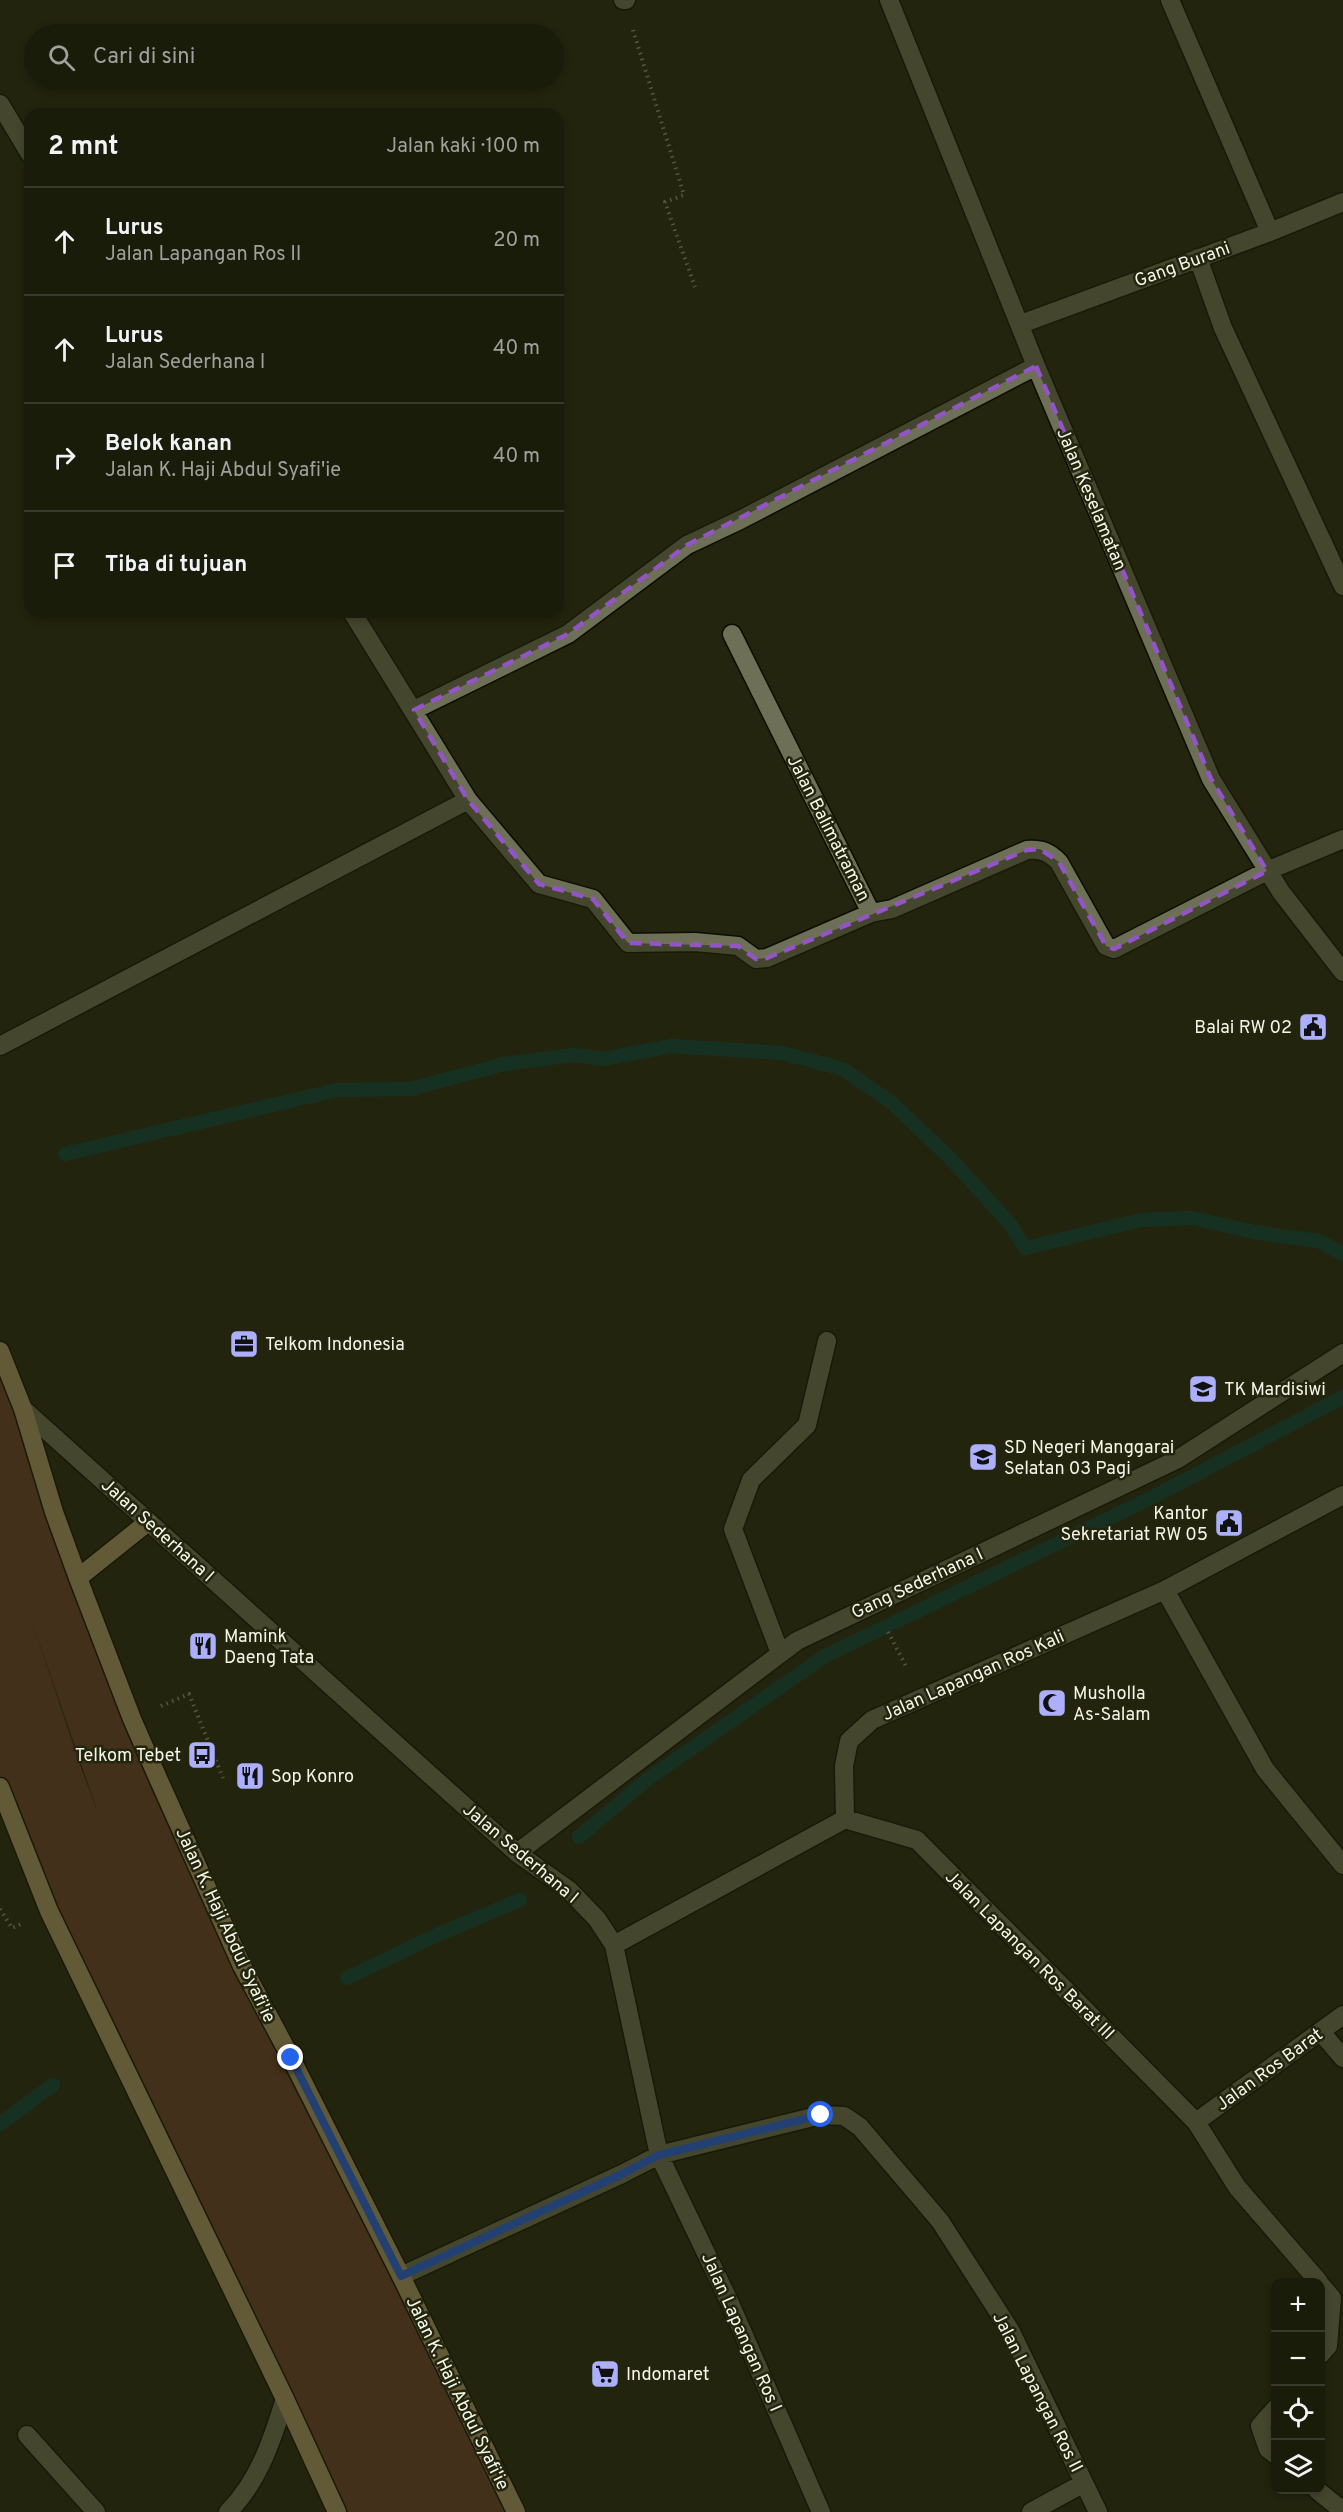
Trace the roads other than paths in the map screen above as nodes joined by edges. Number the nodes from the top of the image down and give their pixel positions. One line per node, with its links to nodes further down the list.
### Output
1 (889, 0): 8 (street, Jalan Keselamatan)
2 (1170, 0): 6 (street)
3 (0, 104): 4 (street)
4 (24, 144)
5 (1343, 202): 6 (street, Gang Burani)
6 (1270, 232): 7 (street, Gang Burani)
7 (1198, 258): 8 (street, Gang Burani); 10 (street)
8 (1021, 324): 9 (street, Jalan Keselamatan)
9 (1036, 366): 13 (street); 16 (street, Jalan Keselamatan)
10 (1343, 586)
11 (356, 618): 13 (street)
12 (732, 634): 17 (street, Jalan Balimatraman)
13 (414, 710): 14 (street)
14 (468, 800): 17 (street); 19 (street)
15 (1343, 839): 16 (street)
16 (1267, 871): 17 (street, Jalan Balimatraman); 18 (street, Jalan Keselamatan)
17 (871, 912)
18 (1343, 972)
19 (0, 1046)
20 (827, 1341): 28 (street)
21 (0, 1351): 23 (main road, Jalan K. Haji Abdul Syafi'ie)
22 (1343, 1353): 28 (street, Gang Sederhana I)
23 (23, 1409): 25 (street, Jalan Sederhana I); 26 (main road, Jalan K. Haji Abdul Syafi'ie)
24 (1343, 1495): 27 (street, Jalan Lapangan Ros Kali)
25 (148, 1521): 26 (main road); 31 (street, Jalan Sederhana I)
26 (78, 1578): 39 (main road, Jalan K. Haji Abdul Syafi'ie)
27 (1165, 1590): 30 (street, Jalan Lapangan Ros Kali); 32 (street)
28 (780, 1653): 31 (street, Gang Sederhana I)
29 (0, 1787): 43 (main road)
30 (845, 1819): 33 (street); 37 (street, Jalan Lapangan Ros Barat III)
31 (517, 1853): 33 (street, Jalan Sederhana I)
32 (1343, 1866)
33 (615, 1945): 38 (street, Jalan Sederhana I)
34 (1343, 2015): 35 (street, Jalan Ros Barat)
35 (1321, 2032): 36 (street); 37 (street, Jalan Ros Barat)
36 (1343, 2058)
37 (1196, 2122): 40 (street, Jalan Lapangan Ros Barat III)
38 (659, 2155): 39 (street); 47 (street, Jalan Lapangan Ros II); 54 (street, Jalan Lapangan Ros I)
39 (401, 2276): 53 (main road, Jalan K. Haji Abdul Syafi'ie)
40 (1316, 2278)
41 (1325, 2289): 42 (street, Jalan Lapangan Ros Barat III)
42 (1325, 2349)
43 (285, 2399): 51 (street); 52 (main road)
44 (1271, 2413): 46 (street)
45 (27, 2435): 50 (street)
46 (1271, 2452)
47 (1084, 2483): 55 (street); 56 (street, Jalan Lapangan Ros II)
48 (1322, 2494): 49 (street)
49 (1343, 2511)
50 (96, 2512)
51 (228, 2512)
52 (337, 2512)
53 (516, 2512)
54 (821, 2512)
55 (1031, 2512)
56 (1098, 2512)

